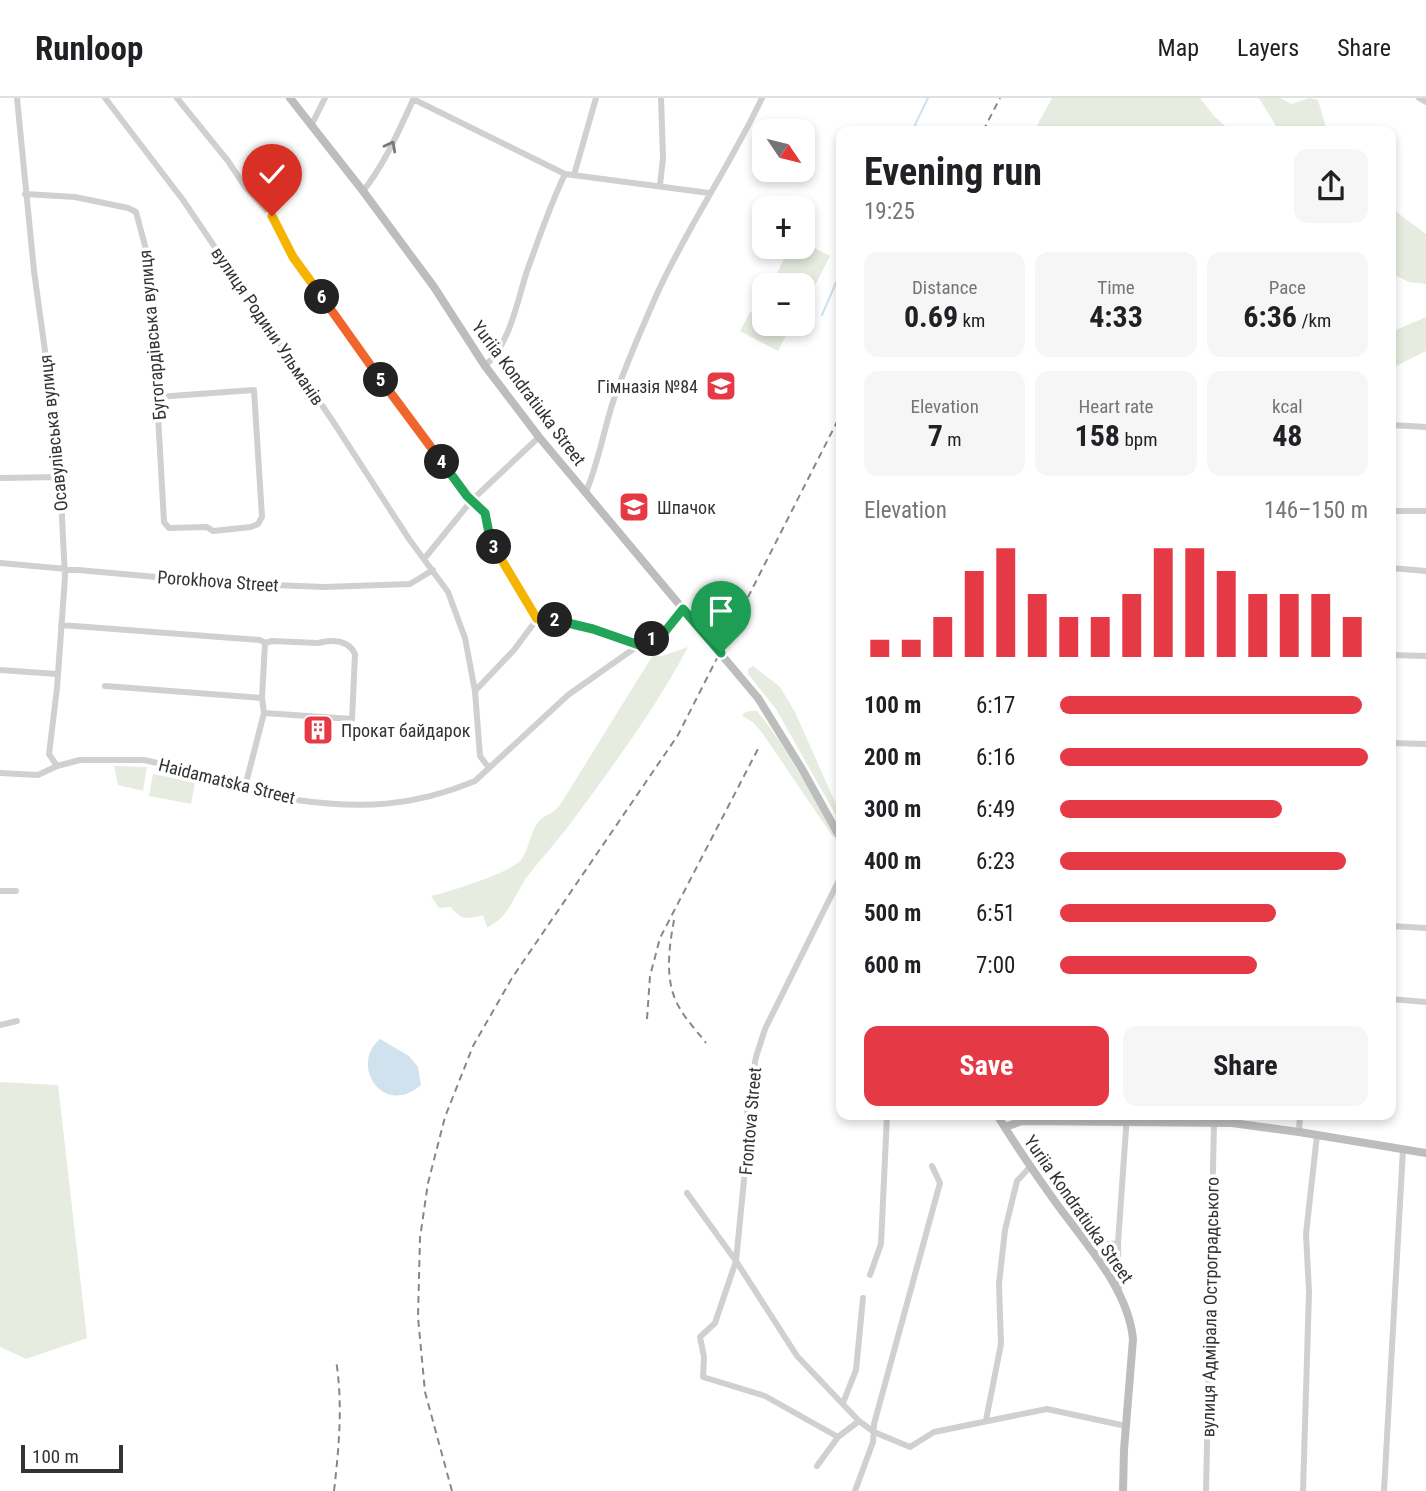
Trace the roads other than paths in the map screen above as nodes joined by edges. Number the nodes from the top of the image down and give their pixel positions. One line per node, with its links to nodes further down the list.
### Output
1 (17, 98): 18 (street, Осавулівська вулиця)
2 (105, 98): 30 (street, вулиця Родини Ульманів)
3 (177, 98): 27 (street)
4 (290, 98): 12 (street, Yuriia Kondratiuka Street)
5 (325, 98): 12 (street)
6 (596, 98): 14 (street)
7 (662, 98): 15 (street)
8 (762, 98): 17 (street)
9 (1419, 98): 11 (street)
10 (414, 99): 13 (street); 16 (street, one-way to 10)
11 (1426, 102)
12 (311, 126): 16 (street, Yuriia Kondratiuka Street)
13 (565, 174): 14 (street); 19 (street)
14 (574, 175): 15 (street)
15 (660, 185): 17 (street)
16 (363, 191): 19 (street, Yuriia Kondratiuka Street)
17 (709, 193): 26 (street)
18 (25, 194): 20 (street, Бугогардівська вулиця); 24 (street, Осавулівська вулиця)
19 (485, 366): 23 (street, Yuriia Kondratiuka Street)
20 (157, 397): 20 (street, Бугогардівська вулиця)
21 (1396, 425): 22 (street)
22 (1426, 427)
23 (539, 437): 26 (street, Yuriia Kondratiuka Street); 27 (street)
24 (60, 477): 25 (street); 33 (street, Осавулівська вулиця)
25 (0, 478)
26 (586, 492): 36 (street, Yuriia Kondratiuka Street)
27 (472, 500): 30 (street); 37 (street)
28 (1396, 511): 29 (street)
29 (1426, 511)
30 (424, 559): 34 (street, вулиця Родини Ульманів)
31 (0, 563): 33 (street, Porokhova Street)
32 (1396, 568): 35 (street)
33 (64, 569): 34 (street, Porokhova Street); 38 (street, Осавулівська вулиця)
34 (433, 570): 46 (street, вулиця Родини Ульманів)
35 (1426, 571)
36 (683, 609): 40 (street, Haidamatska Street); 55 (street, Yuriia Kondratiuka Street, bridge)
37 (537, 619): 40 (street); 46 (street)
38 (61, 625): 39 (street); 44 (street, Осавулівська вулиця)
39 (265, 643): 47 (street); 48 (street)
40 (639, 645): 52 (street, Haidamatska Street)
41 (1396, 656): 42 (street)
42 (1426, 656)
43 (0, 670): 44 (street)
44 (57, 674): 51 (street, Осавулівська вулиця)
45 (105, 686): 47 (street)
46 (475, 691): 52 (street, вулиця Родини Ульманів)
47 (261, 698): 48 (street)
48 (264, 713): 54 (street)
49 (1396, 743): 50 (street)
50 (1426, 744)
51 (57, 766): 53 (street, Haidamatska Street); 54 (street, Haidamatska Street)
52 (489, 768): 54 (street, Haidamatska Street)
53 (0, 773)
54 (246, 783)
55 (836, 830)
56 (836, 886): 84 (street, Frontova Street)
57 (0, 891): 58 (street)
58 (16, 891)
59 (1396, 926): 60 (street)
60 (1426, 928)
61 (1396, 999): 62 (street)
62 (1426, 1002)
63 (17, 1021): 64 (street)
64 (0, 1025)
65 (887, 1120): 85 (street)
66 (1000, 1120): 74 (street, Yuriia Kondratiuka Street)
67 (1039, 1120): 74 (street)
68 (1127, 1120): 82 (street)
69 (1170, 1120): 73 (street)
70 (1226, 1120): 73 (street)
71 (1237, 1120): 75 (street)
72 (1300, 1120): 75 (street)
73 (1214, 1122): 97 (street, вулиця Адмірала Остроградського)
74 (1005, 1127): 80 (street, Yuriia Kondratiuka Street)
75 (1299, 1132): 76 (street)
76 (1317, 1135): 77 (street); 98 (street)
77 (1403, 1149): 78 (street); 99 (street)
78 (1426, 1153)
79 (932, 1166): 92 (street)
80 (1030, 1167): 83 (street, Yuriia Kondratiuka Street); 89 (street)
81 (687, 1193): 84 (street)
82 (1118, 1243): 83 (street); 86 (street)
83 (1088, 1247): 86 (street, Yuriia Kondratiuka Street)
84 (736, 1261): 88 (street); 93 (street, Frontova Street)
85 (870, 1275)
86 (1119, 1292): 91 (street, Yuriia Kondratiuka Street)
87 (863, 1298): 88 (street)
88 (843, 1403): 90 (street)
89 (986, 1420): 91 (street); 92 (street)
90 (859, 1422): 92 (street); 93 (street)
91 (1126, 1426): 96 (street, Yuriia Kondratiuka Street)
92 (874, 1432): 95 (street)
93 (838, 1437): 94 (street)
94 (817, 1466)
95 (855, 1491)
96 (1123, 1491)
97 (1206, 1491)
98 (1303, 1491)
99 (1384, 1491)

